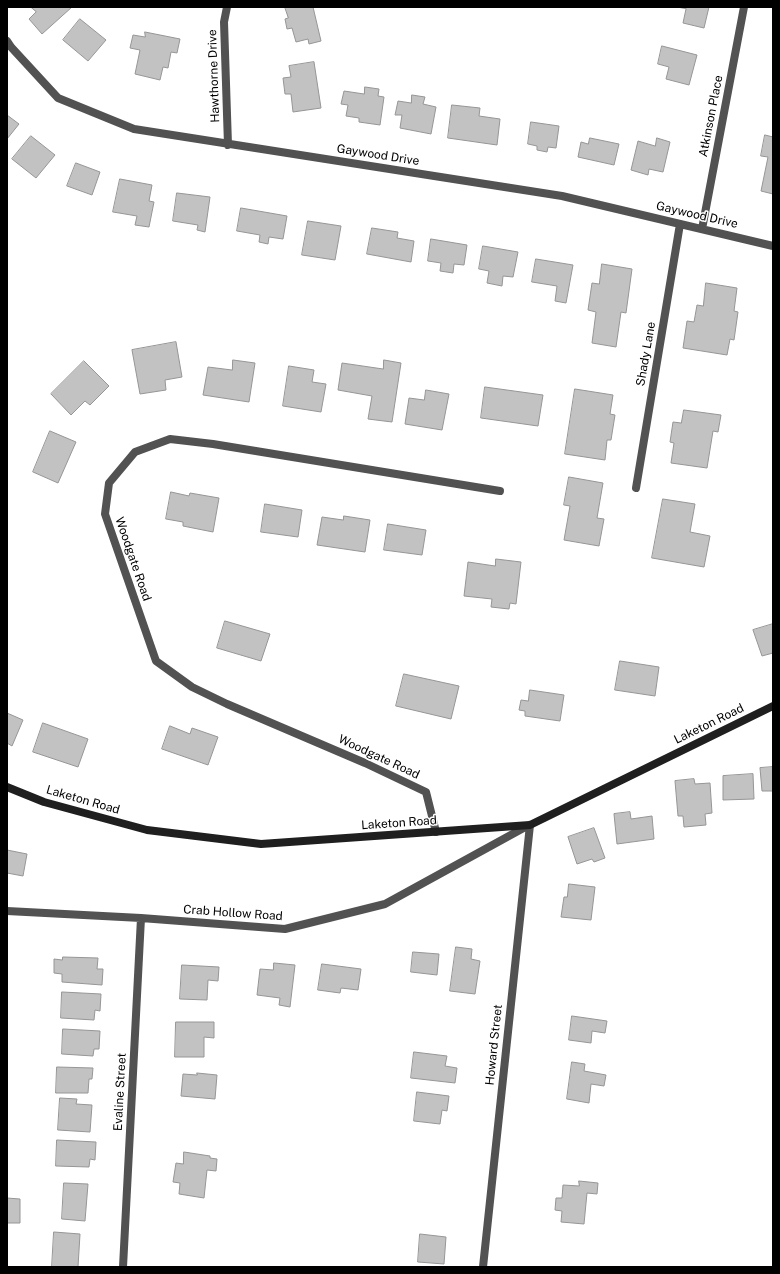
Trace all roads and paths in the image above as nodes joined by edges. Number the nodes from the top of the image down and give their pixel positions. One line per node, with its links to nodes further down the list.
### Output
1 (227, 7): 4 (street, Hawthorne Drive)
2 (744, 7): 6 (street, Atkinson Place)
3 (7, 40): 4 (street, Gaywood Drive)
4 (228, 145): 5 (street, Gaywood Drive)
5 (680, 224): 6 (street, Gaywood Drive); 8 (street, Shady Lane)
6 (702, 229): 7 (street, Gaywood Drive)
7 (773, 246)
8 (636, 488)
9 (500, 490): 13 (street, Woodgate Road)
10 (773, 706): 12 (street, Laketon Road)
11 (7, 787): 13 (street, Laketon Road)
12 (530, 825): 13 (street, Laketon Road); 15 (street, Crab Hollow Road); 17 (street, Howard Street)
13 (436, 832)
14 (7, 911): 15 (street, Crab Hollow Road)
15 (141, 918): 16 (street, Evaline Street)
16 (123, 1267)
17 (483, 1267)

